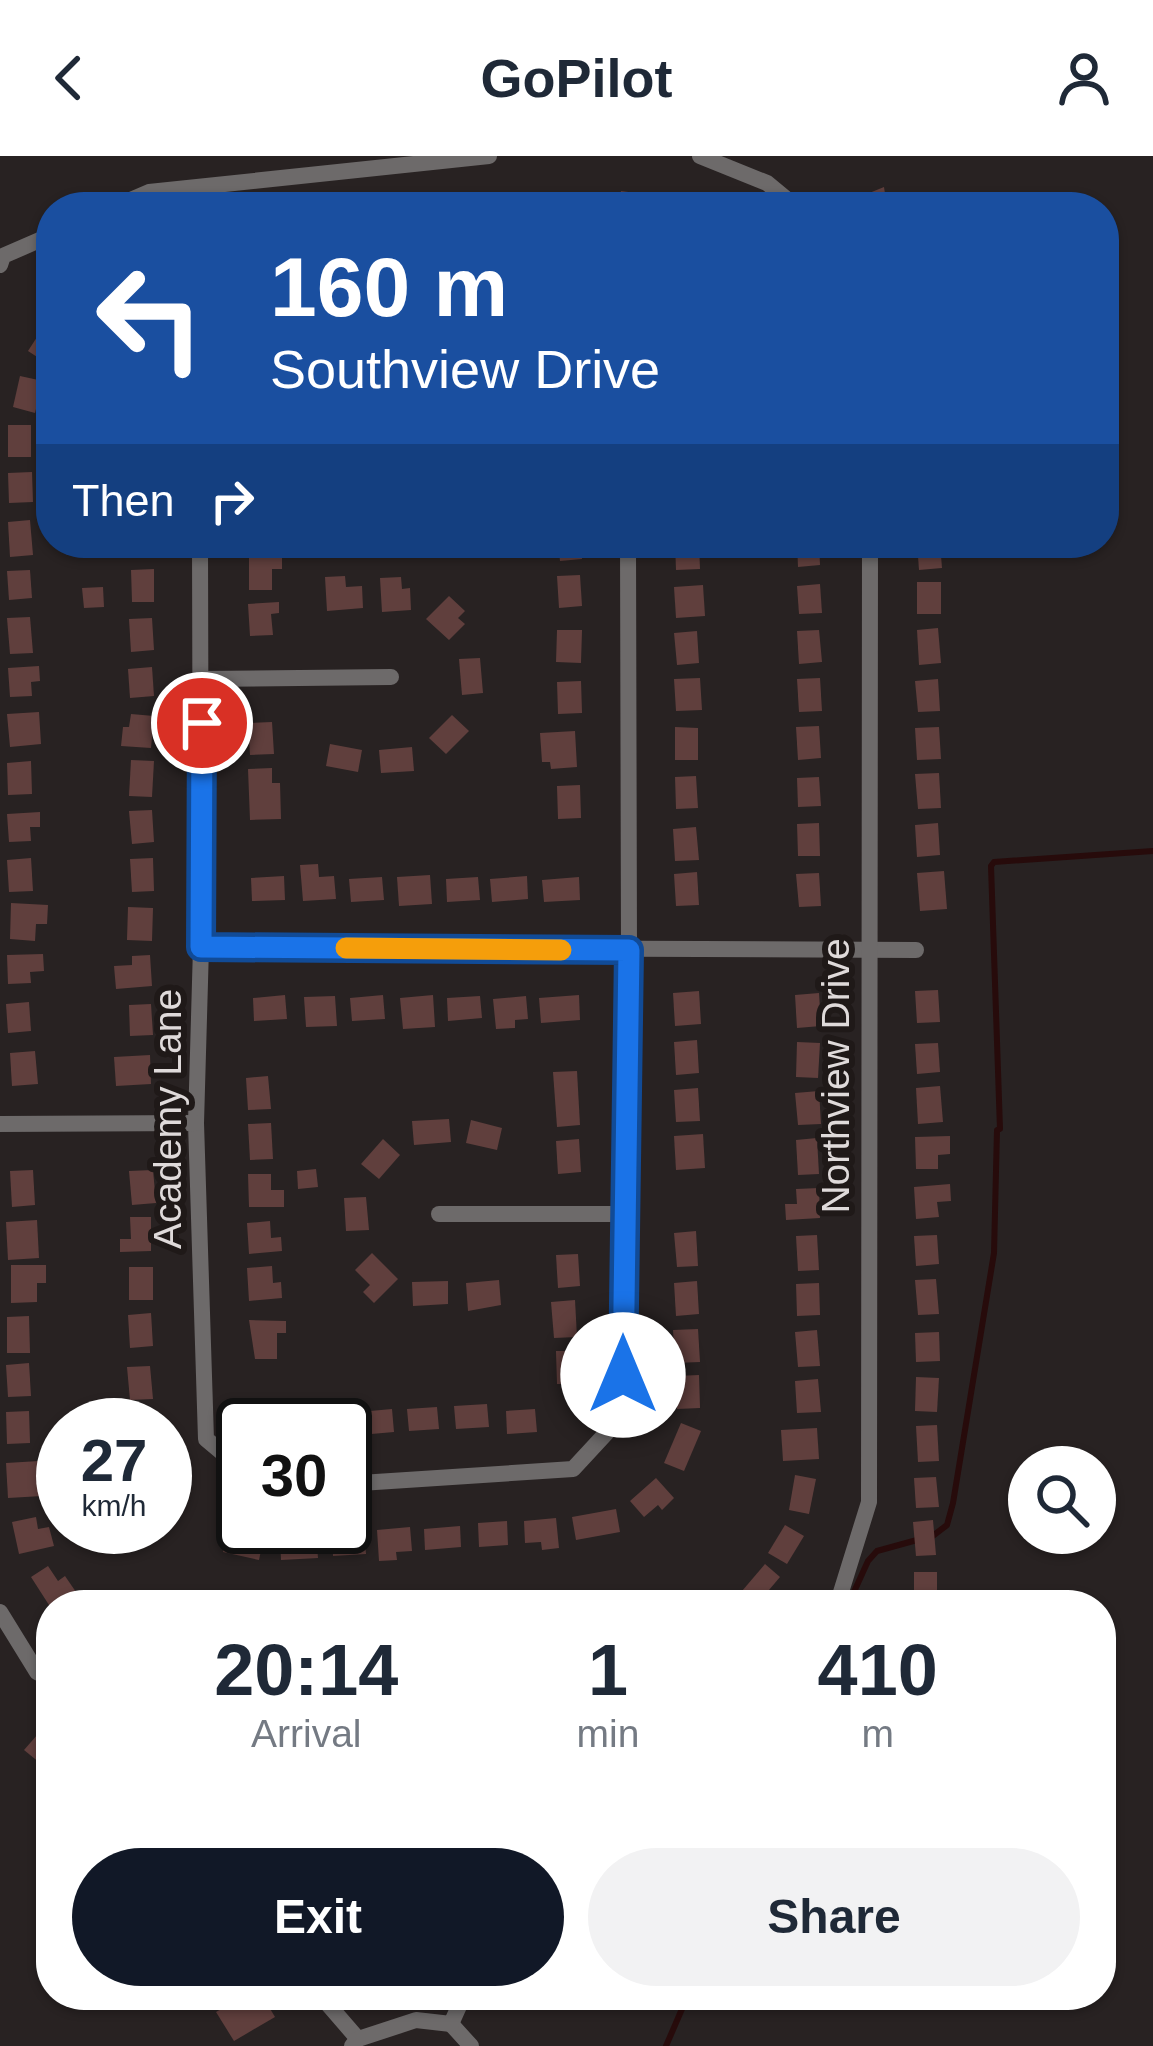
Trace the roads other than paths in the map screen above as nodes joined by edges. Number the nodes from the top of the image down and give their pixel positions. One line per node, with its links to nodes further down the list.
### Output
1 (489, 156): 3 (street)
2 (700, 156): 5 (street)
3 (399, 161): 4 (street)
4 (149, 192)
5 (778, 192)
6 (36, 241): 7 (street)
7 (0, 265)
8 (200, 558): 12 (street, Academy Lane)
9 (628, 558): 14 (street)
10 (870, 558): 15 (street, Northview Drive)
11 (391, 677): 12 (street)
12 (202, 679): 13 (street, Academy Lane)
13 (201, 947): 14 (street); 17 (street, Academy Lane)
14 (629, 950): 15 (street); 20 (street)
15 (868, 950): 16 (street); 23 (street, Northview Drive)
16 (916, 950)
17 (196, 1123): 18 (street); 21 (street, Academy Lane)
18 (0, 1124)
19 (439, 1214): 20 (street)
20 (623, 1214): 22 (street)
21 (216, 1447)
22 (372, 1482)
23 (842, 1590)
24 (0, 1612): 25 (street)
25 (36, 1670)
26 (331, 2010): 29 (street)
27 (457, 2010): 28 (street)
28 (451, 2024): 29 (street); 30 (street)
29 (355, 2043)
30 (471, 2046)

